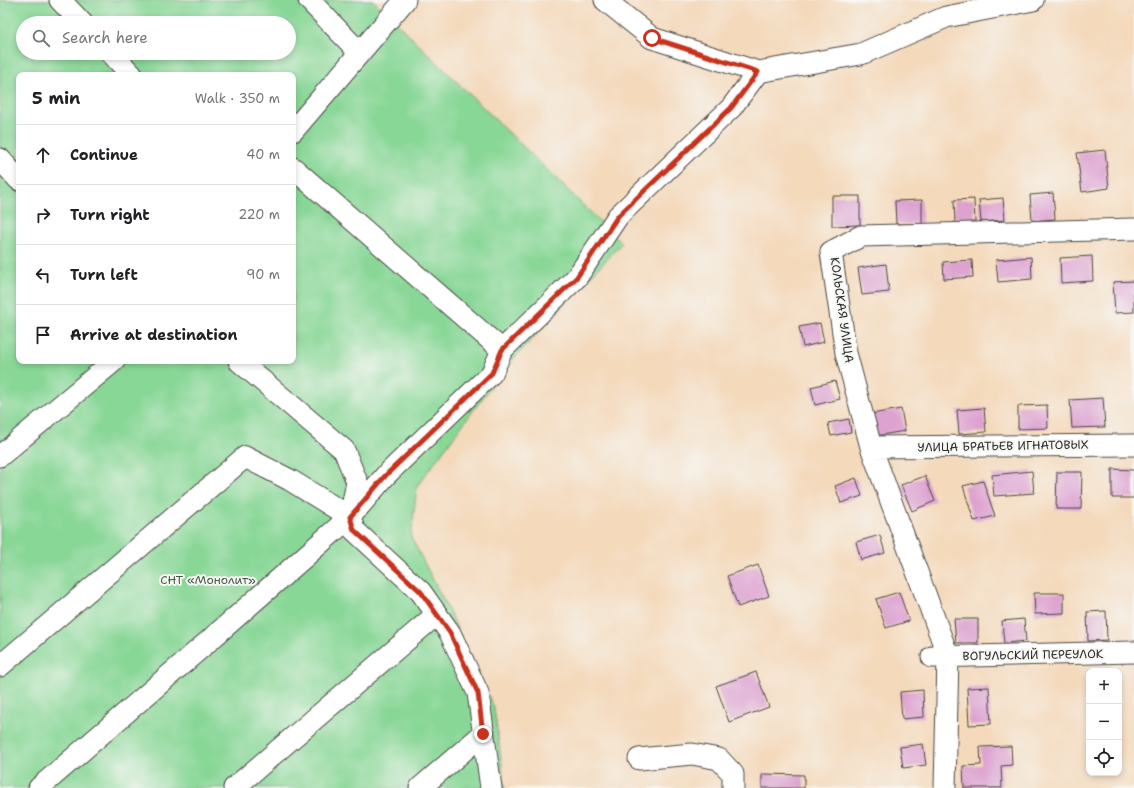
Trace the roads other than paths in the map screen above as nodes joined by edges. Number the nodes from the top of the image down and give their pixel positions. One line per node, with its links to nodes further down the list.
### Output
1 (60, 0): 6 (street)
2 (309, 0): 7 (street)
3 (405, 0): 7 (street)
4 (605, 0): 10 (street)
5 (1033, 0): 10 (street)
6 (75, 16)
7 (360, 53): 11 (street)
8 (118, 60): 9 (street)
9 (129, 72)
10 (758, 72): 16 (street)
11 (296, 128)
12 (0, 159): 14 (street)
13 (296, 171): 16 (street)
14 (16, 177)
15 (1134, 229): 20 (street, КОЛЬСКАЯ УЛИЦА)
16 (502, 350): 22 (street)
17 (110, 364): 21 (street)
18 (243, 364): 22 (street)
19 (1134, 445): 20 (street, УЛИЦА БРАТЬЕВ ИГНАТОВЫХ)
20 (871, 447): 25 (street, КОЛЬСКАЯ УЛИЦА)
21 (0, 456)
22 (350, 517): 23 (street); 26 (street); 29 (street)
23 (437, 614): 27 (street); 30 (street)
24 (1134, 652): 25 (street, ВОГУЛЬСКИЙ ПЕРЕУЛОК)
25 (940, 656): 34 (street)
26 (0, 666)
27 (483, 734): 31 (street); 32 (street)
28 (639, 759): 33 (street)
29 (39, 788)
30 (234, 788)
31 (420, 788)
32 (491, 788)
33 (732, 788)
34 (945, 788)

